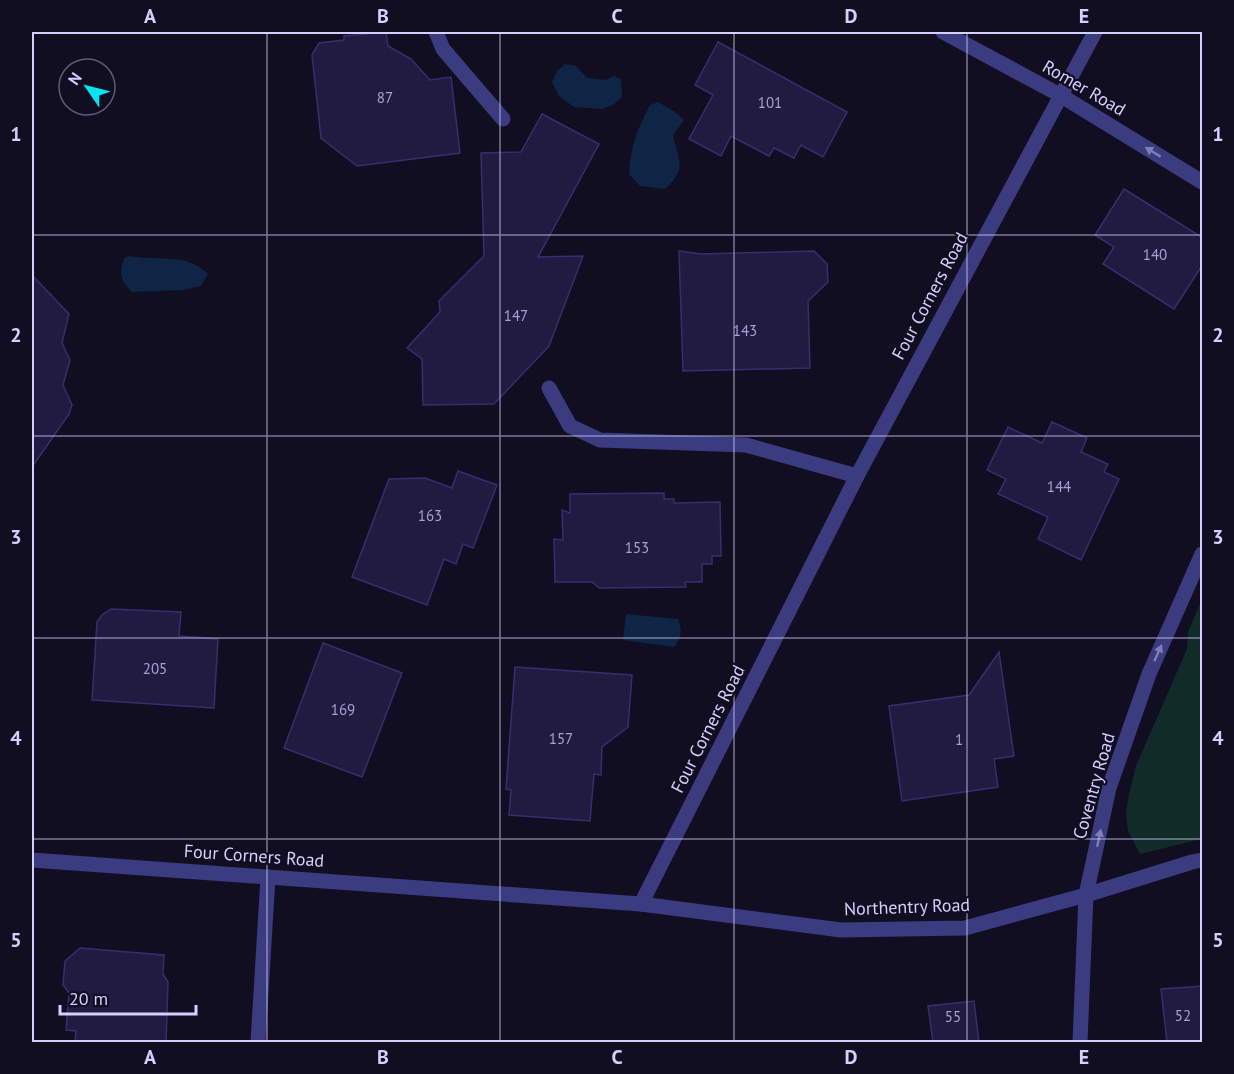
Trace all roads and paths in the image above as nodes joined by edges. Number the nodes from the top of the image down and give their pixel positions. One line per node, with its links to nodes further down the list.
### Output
1 (436, 32): 5 (street)
2 (943, 32): 4 (street, Romer Road)
3 (1095, 32): 4 (street, Four Corners Road)
4 (1060, 95): 6 (street, Romer Road, one-way to 4); 8 (street, Four Corners Road)
5 (503, 119)
6 (1203, 182)
7 (549, 388): 8 (street)
8 (857, 476): 14 (street, Four Corners Road)
9 (1203, 554): 13 (street, Coventry Road, one-way to 9)
10 (32, 860): 12 (street, Four Corners Road)
11 (1203, 860): 13 (street, Northentry Road)
12 (268, 877): 14 (street, Four Corners Road); 15 (street)
13 (1086, 895): 14 (street, Northentry Road); 16 (street, Coventry Road)
14 (641, 904)
15 (258, 1042)
16 (1080, 1042)

